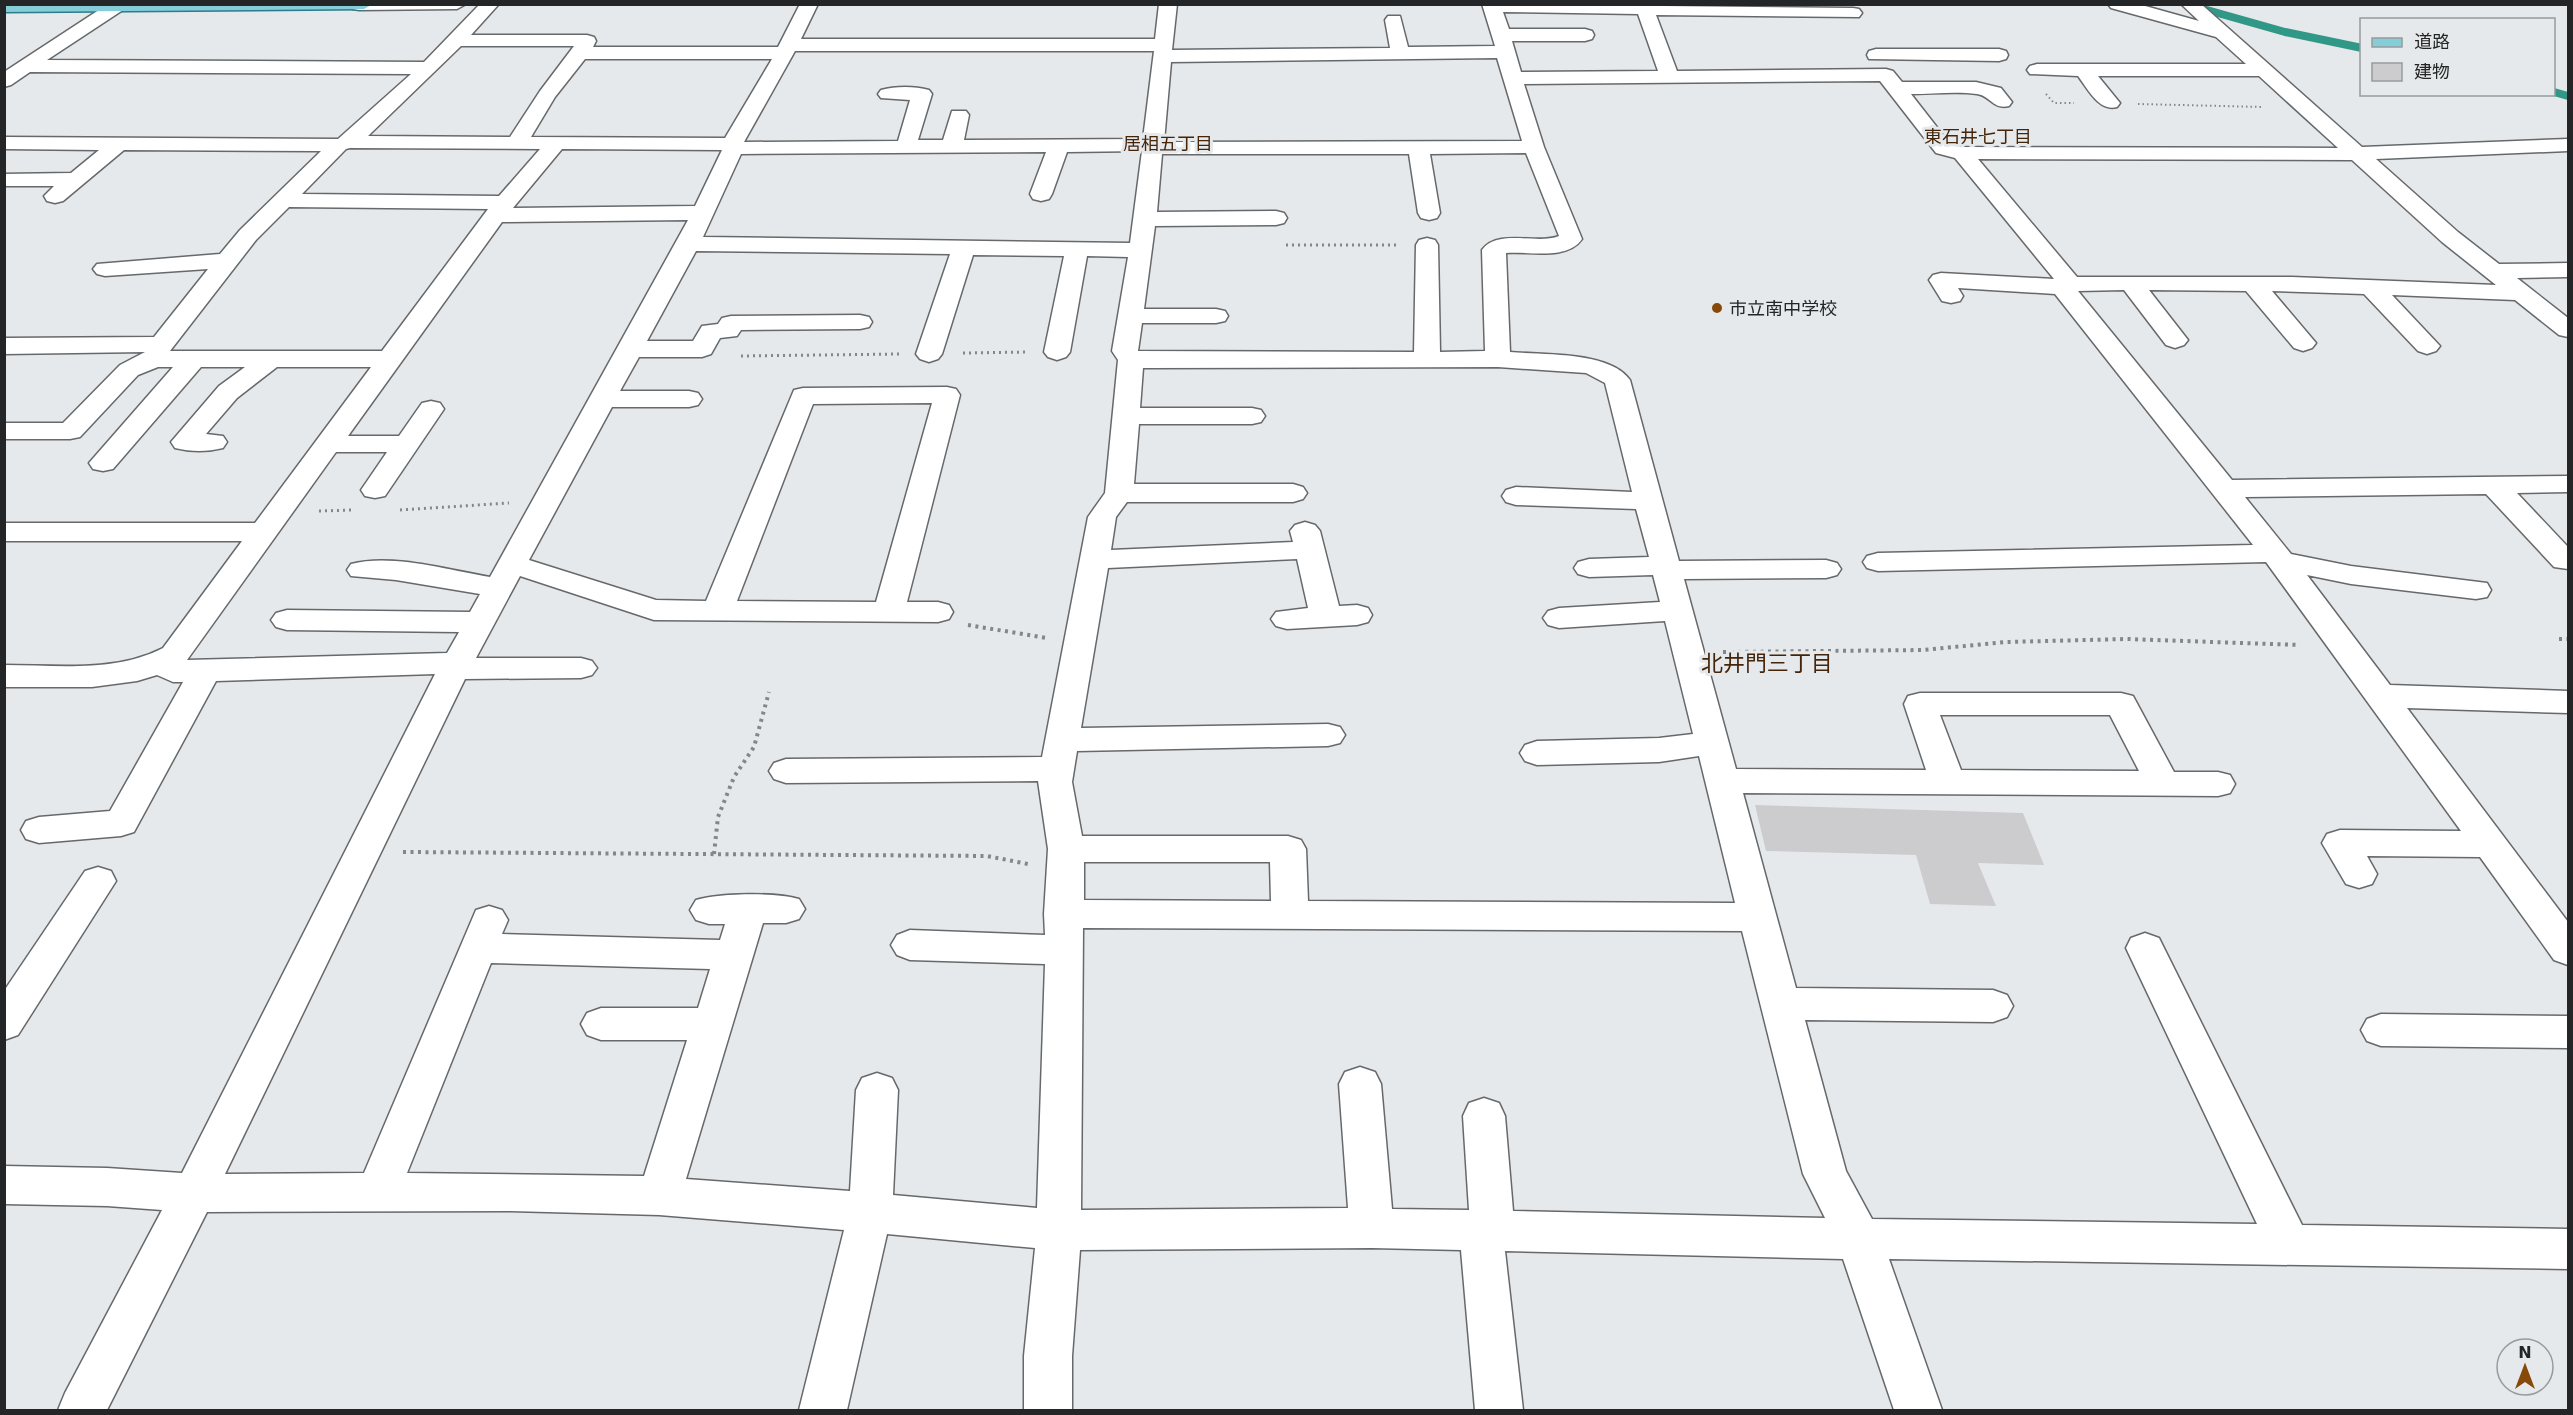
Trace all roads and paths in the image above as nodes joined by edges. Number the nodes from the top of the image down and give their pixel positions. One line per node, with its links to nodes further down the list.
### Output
1 (457, 4): 7 (street)
2 (490, 4): 16 (street)
3 (809, 4): 18 (street)
4 (1168, 4): 19 (street)
5 (2117, 4): 14 (street)
6 (2190, 4): 14 (street)
7 (361, 5): 9 (main road)
8 (1491, 5): 11 (street); 17 (street)
9 (120, 6): 10 (main road); 24 (street)
10 (4, 7)
11 (1645, 9): 12 (street); 28 (street)
12 (1860, 19): 22 (street)
13 (1394, 20): 21 (street)
14 (2220, 34): 30 (street)
15 (1585, 35): 17 (street)
16 (457, 40): 20 (street); 25 (street)
17 (1504, 44): 21 (street); 29 (street)
18 (786, 49): 19 (street); 20 (street); 43 (street)
19 (1162, 50): 21 (street); 47 (street)
20 (580, 53): 37 (street)
21 (1400, 54)
22 (1876, 56): 23 (street); 32 (street)
23 (1999, 56)
24 (21, 59): 25 (street); 31 (street)
25 (429, 68): 41 (street)
26 (2037, 70): 27 (street)
27 (2083, 70): 30 (street); 35 (street)
28 (1669, 76): 29 (street); 32 (street)
29 (1515, 78): 50 (street)
30 (2261, 80): 52 (street)
31 (4, 81)
32 (1891, 81): 34 (street); 51 (street)
33 (888, 94): 44 (street)
34 (2002, 102)
35 (2110, 103)
36 (959, 115): 45 (street)
37 (517, 142): 39 (street); 41 (street)
38 (4, 143): 40 (street)
39 (556, 143): 43 (street); 59 (street)
40 (118, 144): 41 (street); 54 (street)
41 (344, 144): 58 (street)
42 (2568, 145): 52 (street)
43 (732, 146): 44 (street); 60 (street)
44 (906, 147): 45 (street)
45 (952, 147): 46 (street)
46 (1058, 147): 47 (street); 56 (street)
47 (1153, 147): 48 (street); 63 (street)
48 (1250, 147): 49 (street); 53 (street)
49 (1419, 147): 50 (street); 61 (street)
50 (1534, 147): 97 (street)
51 (1962, 153): 52 (street); 76 (street)
52 (2356, 154): 73 (street)
53 (1249, 171)
54 (75, 179): 55 (street); 57 (street)
55 (4, 180)
56 (1041, 194)
57 (55, 196)
58 (283, 200): 59 (street); 70 (street)
59 (500, 209): 60 (street); 95 (street)
60 (704, 213): 64 (street)
61 (1429, 213)
62 (1276, 218): 63 (street)
63 (1145, 219): 69 (street)
64 (688, 244): 67 (street); 88 (street)
65 (1283, 245): 66 (path)
66 (1427, 245): 96 (street)
67 (964, 248): 68 (street); 91 (street)
68 (1077, 249): 69 (street); 90 (street)
69 (1140, 250): 80 (street)
70 (228, 261): 71 (street); 89 (street)
71 (105, 269)
72 (2568, 270): 73 (street)
73 (2494, 271): 78 (street)
74 (2132, 283): 75 (street); 76 (street); 84 (street)
75 (2253, 284): 77 (street); 85 (street)
76 (2066, 285): 79 (street); 111 (street)
77 (2371, 287): 78 (street); 87 (street)
78 (2522, 293): 83 (street)
79 (1951, 296)
80 (1130, 316): 81 (street); 98 (street)
81 (1216, 316)
82 (860, 322): 88 (street)
83 (2568, 330)
84 (2175, 340)
85 (2303, 343)
86 (4, 346): 89 (street)
87 (2427, 346)
88 (631, 349): 99 (street)
89 (158, 352): 93 (street); 104 (street)
90 (1057, 352): 91 (path)
91 (929, 354): 92 (path)
92 (731, 357)
93 (194, 359): 94 (street); 108 (street)
94 (271, 359): 95 (street); 105 (street)
95 (390, 359): 106 (street)
96 (1427, 359): 97 (street); 98 (street)
97 (1498, 359): 116 (street)
98 (1131, 360): 102 (street)
99 (604, 399): 100 (street); 117 (street)
100 (689, 399)
101 (431, 409): 107 (street)
102 (1126, 416): 103 (street); 112 (street)
103 (1252, 416)
104 (4, 431)
105 (213, 442)
106 (328, 444): 107 (street); 119 (street)
107 (407, 444): 115 (street)
108 (103, 463)
109 (2568, 484): 110 (street)
110 (2494, 485): 111 (street); 123 (street)
111 (2224, 489): 121 (street)
112 (1119, 493): 113 (street); 122 (street)
113 (1293, 493)
114 (1516, 496): 116 (street)
115 (368, 500): 119 (path)
116 (1649, 501): 126 (street)
117 (546, 502): 118 (path); 129 (street)
118 (395, 510)
119 (272, 521): 120 (street); 146 (street)
120 (4, 532)
121 (2278, 557): 124 (street); 130 (street); 144 (street)
122 (1095, 560): 136 (street); 143 (street)
123 (2565, 561)
124 (1878, 562)
125 (1589, 568): 126 (street)
126 (1666, 568): 128 (street); 133 (street)
127 (362, 570): 129 (street)
128 (1826, 570)
129 (505, 576): 131 (street); 140 (street)
130 (2476, 590)
131 (718, 610): 132 (street); 132 (street)
132 (889, 611): 134 (street)
133 (1677, 611): 137 (street); 145 (street)
134 (938, 612): 143 (path)
135 (1357, 615): 136 (street)
136 (1326, 617): 138 (street)
137 (1560, 618)
138 (1287, 619)
139 (287, 620): 140 (street)
140 (480, 622): 147 (street)
141 (2559, 639): 142 (path)
142 (2568, 639)
143 (1080, 644): 157 (street)
144 (2343, 645): 145 (path); 152 (street)
145 (1688, 652): 155 (street)
146 (162, 664): 149 (street); 150 (street)
147 (455, 666): 148 (street); 149 (street); 165 (street)
148 (581, 668)
149 (205, 670): 163 (street)
150 (4, 676)
151 (769, 692): 166 (path)
152 (2381, 696): 153 (street); 164 (street)
153 (2568, 702)
154 (1328, 735): 157 (street)
155 (1711, 742): 156 (street); 159 (street)
156 (1537, 753)
157 (1060, 754): 158 (street); 167 (street)
158 (786, 771)
159 (1721, 781): 160 (street); 172 (street)
160 (1948, 783): 161 (street); 161 (street)
161 (2163, 784): 162 (street)
162 (2218, 784)
163 (39, 830)
164 (2490, 844): 168 (street); 176 (street)
165 (364, 851): 166 (path); 189 (street)
166 (714, 854): 167 (path)
167 (1066, 860): 171 (street); 173 (street)
168 (2360, 874)
169 (98, 881): 180 (street)
170 (709, 910): 177 (street)
171 (1290, 915): 172 (street); 173 (street)
172 (1756, 917): 178 (street)
173 (1063, 932): 174 (street); 194 (street)
174 (910, 945)
175 (2145, 948): 197 (street)
176 (2568, 950)
177 (733, 955): 182 (street); 190 (street)
178 (1780, 1004): 179 (street); 196 (street)
179 (1993, 1006)
180 (4, 1024)
181 (601, 1024): 182 (street)
182 (712, 1024): 191 (street)
183 (2381, 1030): 184 (street)
184 (2568, 1032)
185 (1360, 1084): 193 (street)
186 (877, 1090): 192 (street)
187 (1484, 1116): 195 (street)
188 (4, 1185): 189 (street)
189 (194, 1193): 190 (street); 199 (street)
190 (377, 1193): 191 (street)
191 (659, 1196): 192 (street)
192 (870, 1214): 194 (street); 200 (street)
193 (1371, 1228): 194 (street); 195 (street)
194 (1059, 1230): 201 (street)
195 (1487, 1230): 196 (street); 202 (street)
196 (1859, 1239): 197 (street); 203 (street)
197 (2289, 1245): 198 (street)
198 (2568, 1249)
199 (82, 1410)
200 (823, 1410)
201 (1048, 1410)
202 (1499, 1410)
203 (1918, 1410)

